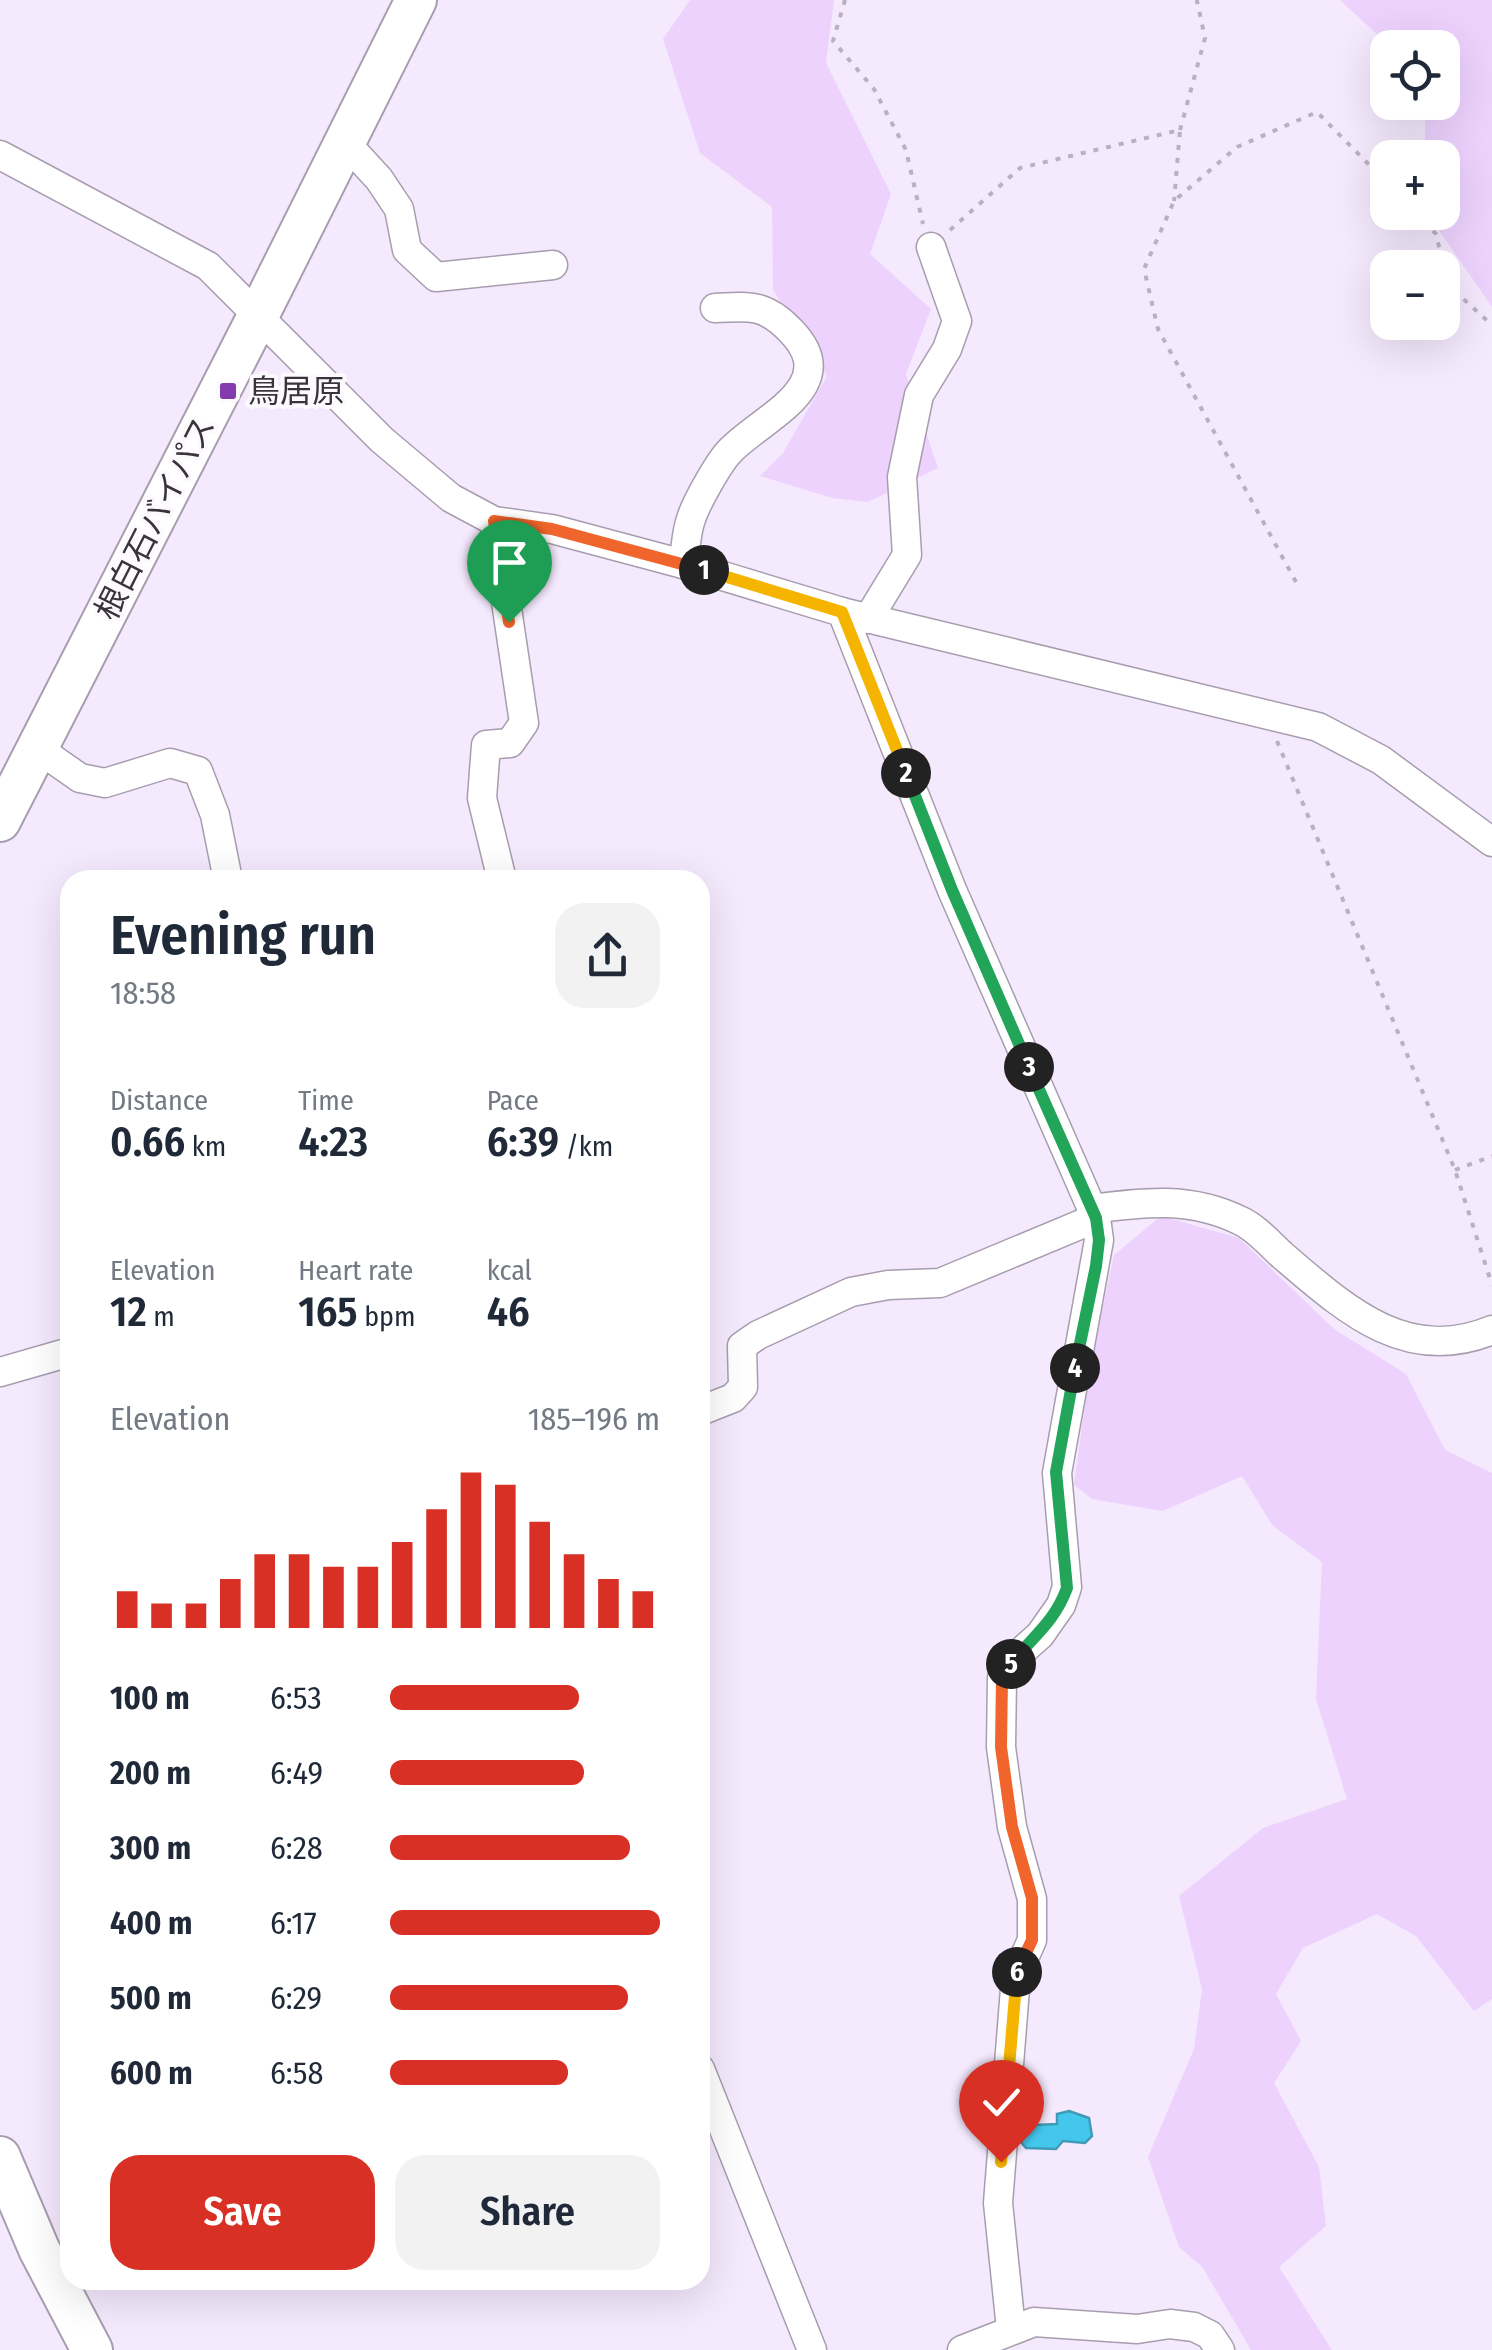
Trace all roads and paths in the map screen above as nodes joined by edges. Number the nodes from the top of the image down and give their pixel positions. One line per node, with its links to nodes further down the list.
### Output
1 (416, 0): 5 (highway, 根白石バイパス)
2 (845, 0): 10 (path)
3 (1194, 0): 4 (path)
4 (1180, 130): 8 (path); 10 (path)
5 (344, 141): 11 (street); 13 (highway, 根白石バイパス)
6 (0, 155): 13 (street)
7 (1370, 166): 8 (path)
8 (1174, 201): 17 (path)
9 (1432, 230): 14 (path)
10 (930, 247): 18 (street)
11 (553, 265)
12 (716, 308): 16 (street)
13 (257, 318): 15 (street); 20 (highway, 根白石バイパス)
14 (1492, 325)
15 (494, 521): 16 (street); 24 (street)
16 (683, 564): 18 (street)
17 (1296, 582)
18 (855, 616): 19 (street); 27 (street)
19 (1266, 715): 22 (street); 26 (path)
20 (37, 748): 21 (highway, 根白石バイパス); 23 (street)
21 (0, 821)
22 (1492, 842)
23 (226, 870)
24 (500, 870)
25 (1492, 1156): 26 (path)
26 (1455, 1170): 28 (path)
27 (1093, 1213): 29 (street); 32 (street); 37 (street)
28 (1492, 1286)
29 (1492, 1330)
30 (60, 1355): 31 (street)
31 (0, 1372)
32 (710, 1407)
33 (710, 2094): 39 (street)
34 (0, 2157): 35 (highway)
35 (60, 2289)
36 (61, 2290): 38 (highway)
37 (1011, 2329): 40 (street); 41 (street)
38 (92, 2350)
39 (812, 2350)
40 (962, 2350)
41 (1220, 2350)

